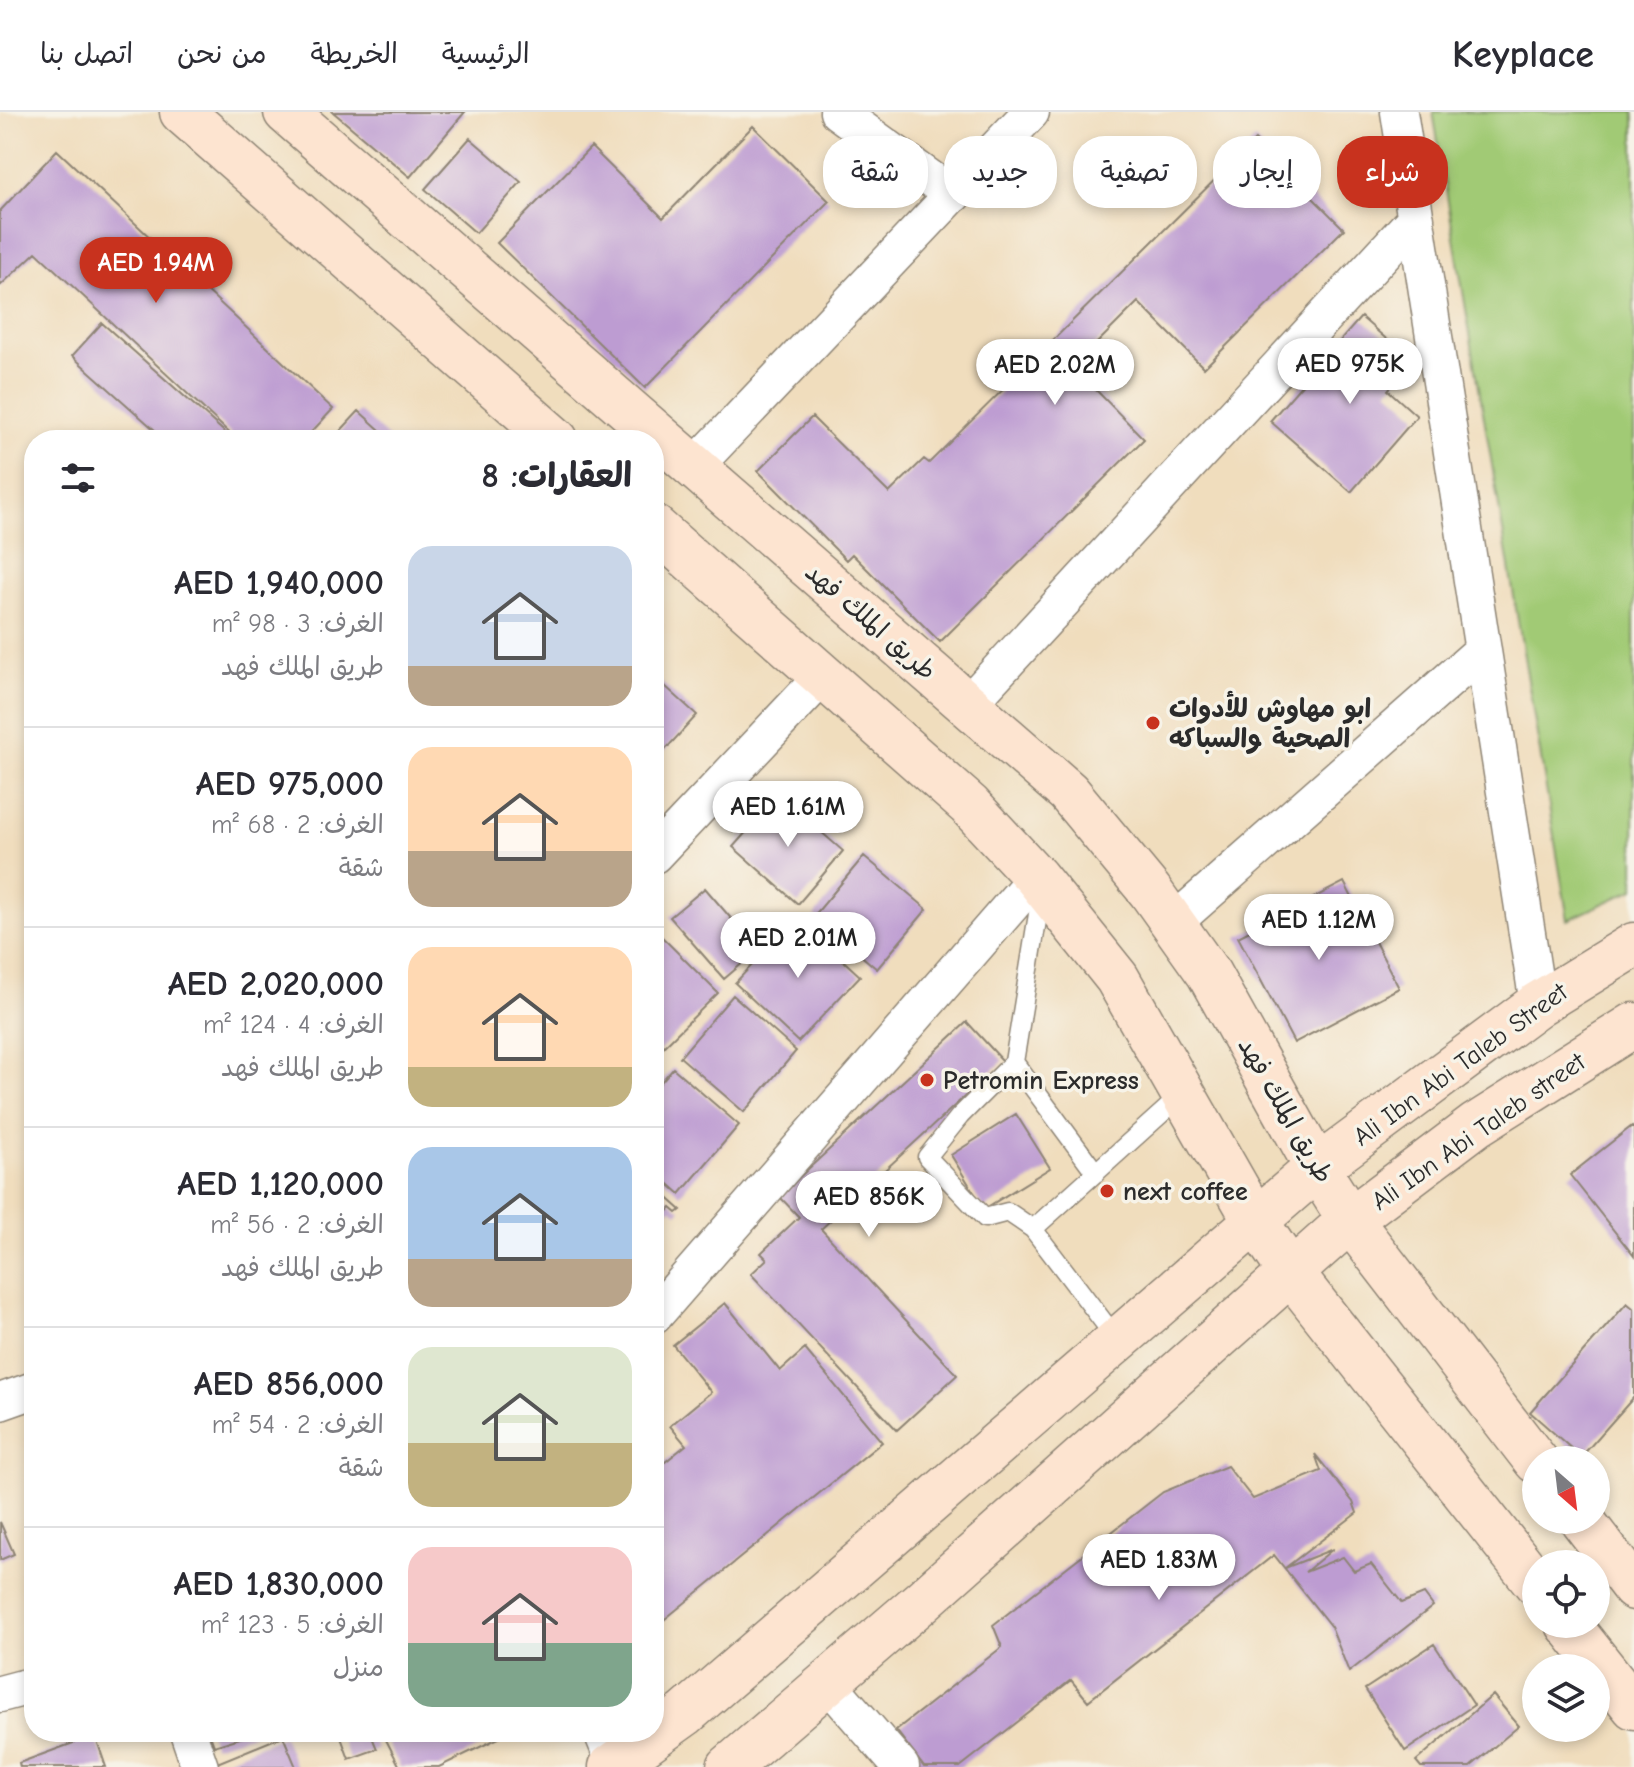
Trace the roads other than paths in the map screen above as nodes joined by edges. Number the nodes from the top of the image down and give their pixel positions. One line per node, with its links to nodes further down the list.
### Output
1 (182, 112): 10 (main road)
2 (286, 112): 11 (main road, طريق الملك فهد)
3 (838, 112): 7 (street)
4 (1031, 112): 6 (street)
5 (1399, 112): 9 (street)
6 (1008, 136)
7 (944, 189)
8 (944, 204): 13 (street)
9 (1416, 218): 15 (street); 17 (street)
10 (545, 430)
11 (651, 430)
12 (664, 441): 13 (main road, طريق الملك فهد)
13 (694, 467): 17 (main road, طريق الملك فهد)
14 (664, 536): 16 (main road)
15 (1483, 650): 20 (street); 22 (street)
16 (822, 677): 18 (street); 19 (main road)
17 (967, 705): 20 (main road, طريق الملك فهد)
18 (664, 844)
19 (1036, 877): 24 (lane); 25 (main road); 32 (street)
20 (1173, 923): 26 (main road, طريق الملك فهد)
21 (1634, 945): 22 (main road, Ali Ibn Abi Taleb Street)
22 (1538, 1004): 26 (main road, Ali Ibn Abi Taleb Street)
23 (1634, 1025): 29 (main road, Ali Ibn Abi Taleb street)
24 (1014, 1062): 27 (lane); 30 (lane)
25 (1184, 1094): 27 (lane); 28 (main road)
26 (1317, 1168): 28 (main road, Ali Ibn Abi Taleb Street); 29 (main road, طريق الملك فهد)
27 (1096, 1173): 30 (lane)
28 (1255, 1220): 31 (main road); 33 (main road, Ali Ibn Abi Taleb Street)
29 (1350, 1220): 31 (main road, Ali Ibn Abi Taleb street); 36 (main road, طريق الملك فهد)
30 (1033, 1229): 33 (lane)
31 (1291, 1273): 38 (main road); 41 (main road, Ali Ibn Abi Taleb street)
32 (664, 1305)
33 (1118, 1341): 45 (main road, Ali Ibn Abi Taleb Street)
34 (24, 1394): 35 (street)
35 (0, 1402)
36 (1524, 1446)
37 (1593, 1534): 39 (main road)
38 (1522, 1565)
39 (1634, 1588)
40 (1579, 1638): 44 (main road)
41 (828, 1683): 50 (main road, Ali Ibn Abi Taleb street); 51 (street)
42 (24, 1688): 43 (street)
43 (0, 1694)
44 (1634, 1707)
45 (664, 1725)
46 (191, 1742): 49 (street)
47 (632, 1742): 48 (main road, Ali Ibn Abi Taleb Street)
48 (610, 1754)
49 (200, 1767)
50 (729, 1767)
51 (901, 1767)

